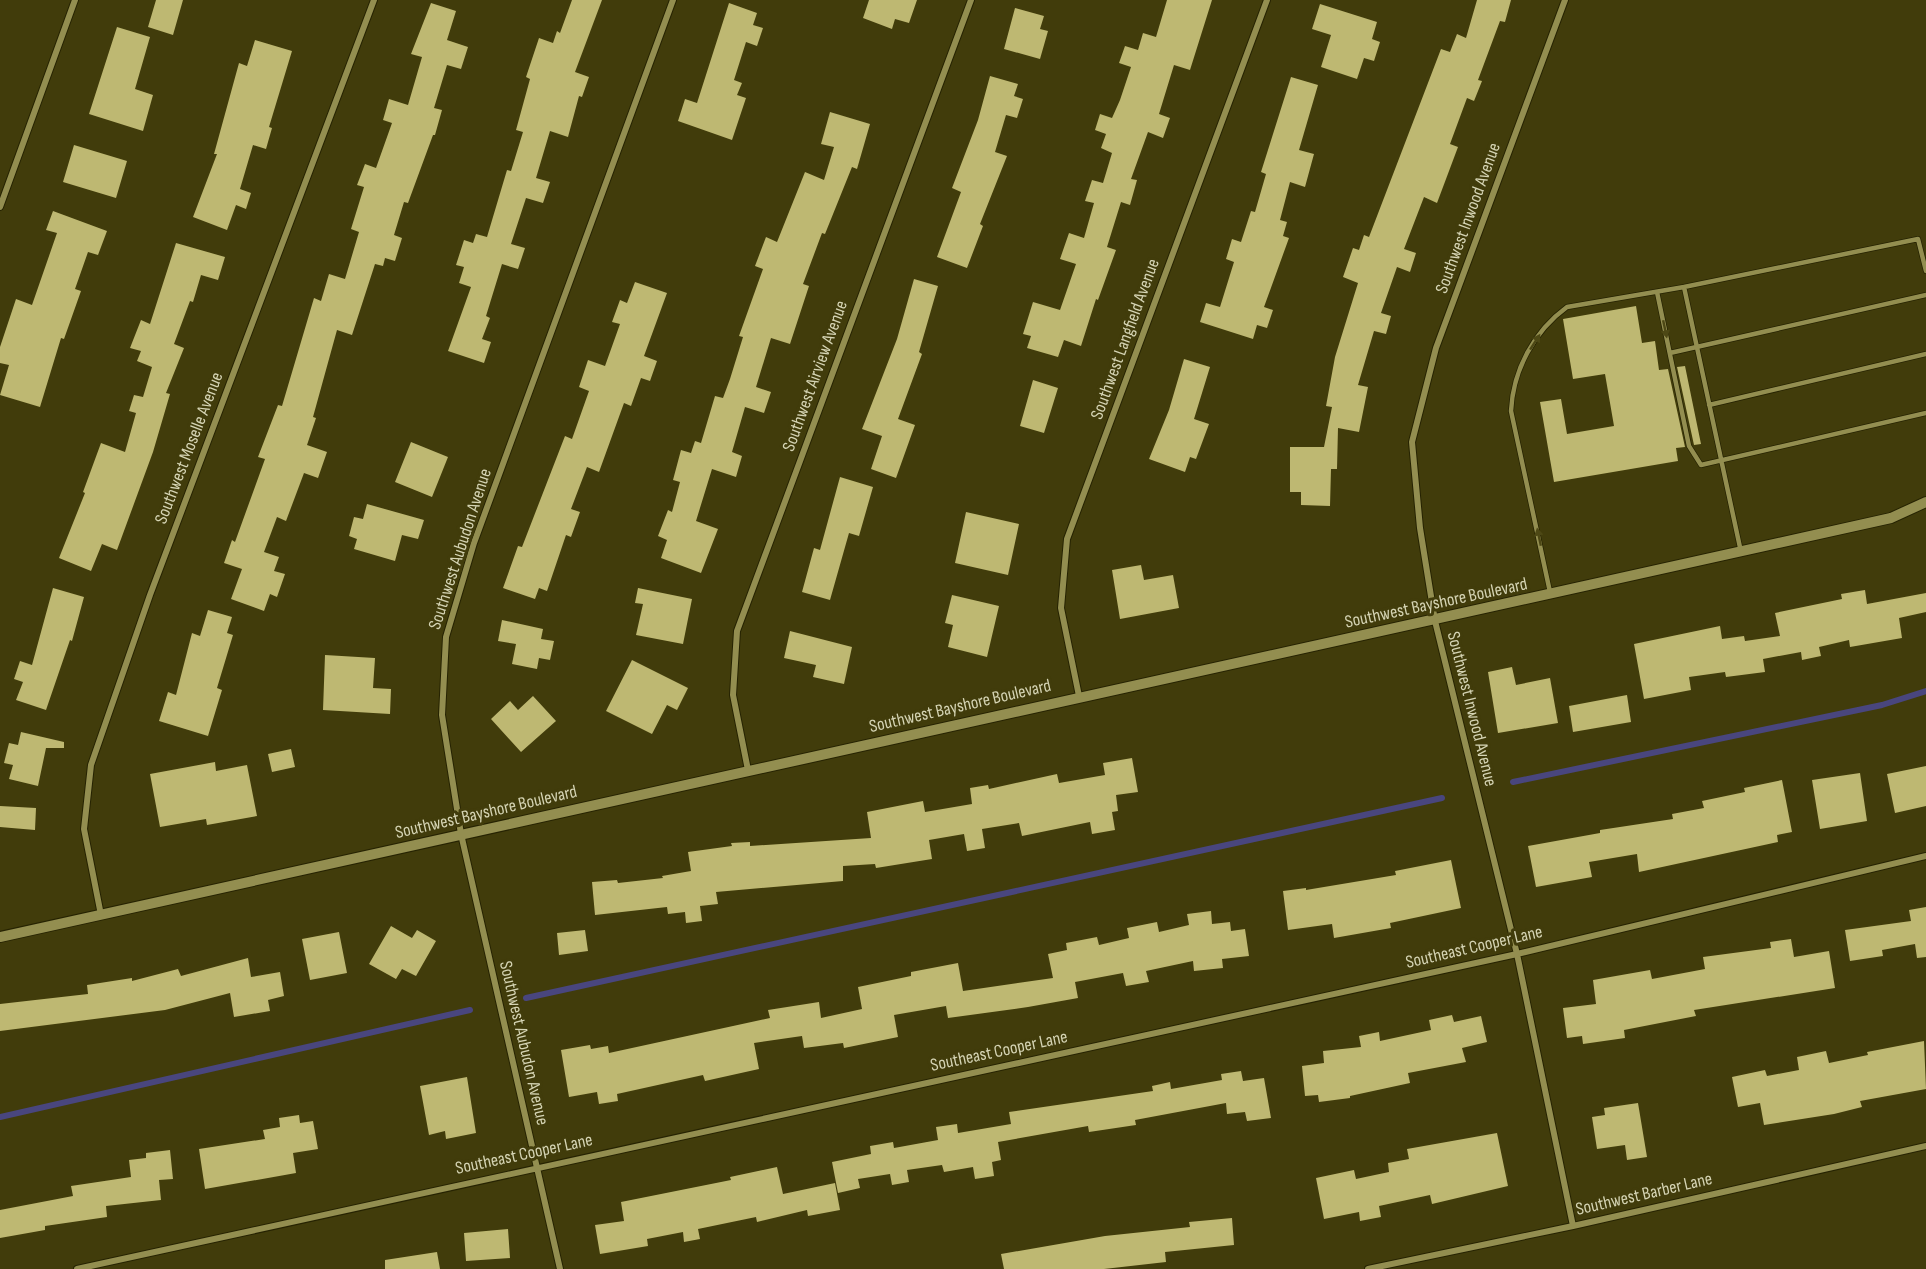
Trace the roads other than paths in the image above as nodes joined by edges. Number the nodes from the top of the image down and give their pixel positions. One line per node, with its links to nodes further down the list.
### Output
1 (75, 0): 7 (street)
2 (374, 0): 26 (street, Southwest Moselle Avenue)
3 (673, 0): 24 (street, Southwest Aubudon Avenue)
4 (971, 0): 23 (street, Southwest Airview Avenue)
5 (1268, 0): 22 (street, Southwest Langfield Avenue)
6 (1565, 0): 21 (street, Southwest Inwood Avenue)
7 (0, 207)
8 (1926, 271): 9 (lane)
9 (1684, 287): 10 (lane); 12 (lane)
10 (1657, 292): 13 (lane, one-way to 13); 20 (lane, one-way to 10)
11 (1926, 295): 12 (lane)
12 (1697, 347): 13 (lane); 15 (lane)
13 (1670, 353): 17 (lane)
14 (1926, 354): 15 (lane)
15 (1709, 405): 17 (lane)
16 (1926, 413): 17 (lane)
17 (1722, 460): 19 (lane)
18 (1926, 502): 19 (street, Southwest Bayshore Boulevard)
19 (1741, 552): 20 (street, Southwest Bayshore Boulevard)
20 (1551, 595): 21 (street, Southwest Bayshore Boulevard)
21 (1435, 621): 22 (street, Southwest Bayshore Boulevard); 28 (street, Southwest Inwood Avenue)
22 (1079, 696): 23 (street, Southwest Bayshore Boulevard)
23 (748, 770): 24 (street, Southwest Bayshore Boulevard)
24 (461, 834): 26 (street, Southwest Bayshore Boulevard); 30 (street, Southwest Aubudon Avenue)
25 (1926, 856): 28 (street, Southeast Cooper Lane)
26 (101, 915): 27 (street, Southwest Bayshore Boulevard)
27 (0, 937)
28 (1516, 954): 30 (street, Southeast Cooper Lane); 31 (street, Southwest Inwood Avenue)
29 (1926, 1146): 31 (street, Southwest Barber Lane)
30 (537, 1166): 32 (street, Southeast Cooper Lane); 33 (street, Southwest Aubudon Avenue)
31 (1572, 1226): 34 (street, Southwest Barber Lane)
32 (77, 1269)
33 (560, 1269)
34 (1368, 1269)

